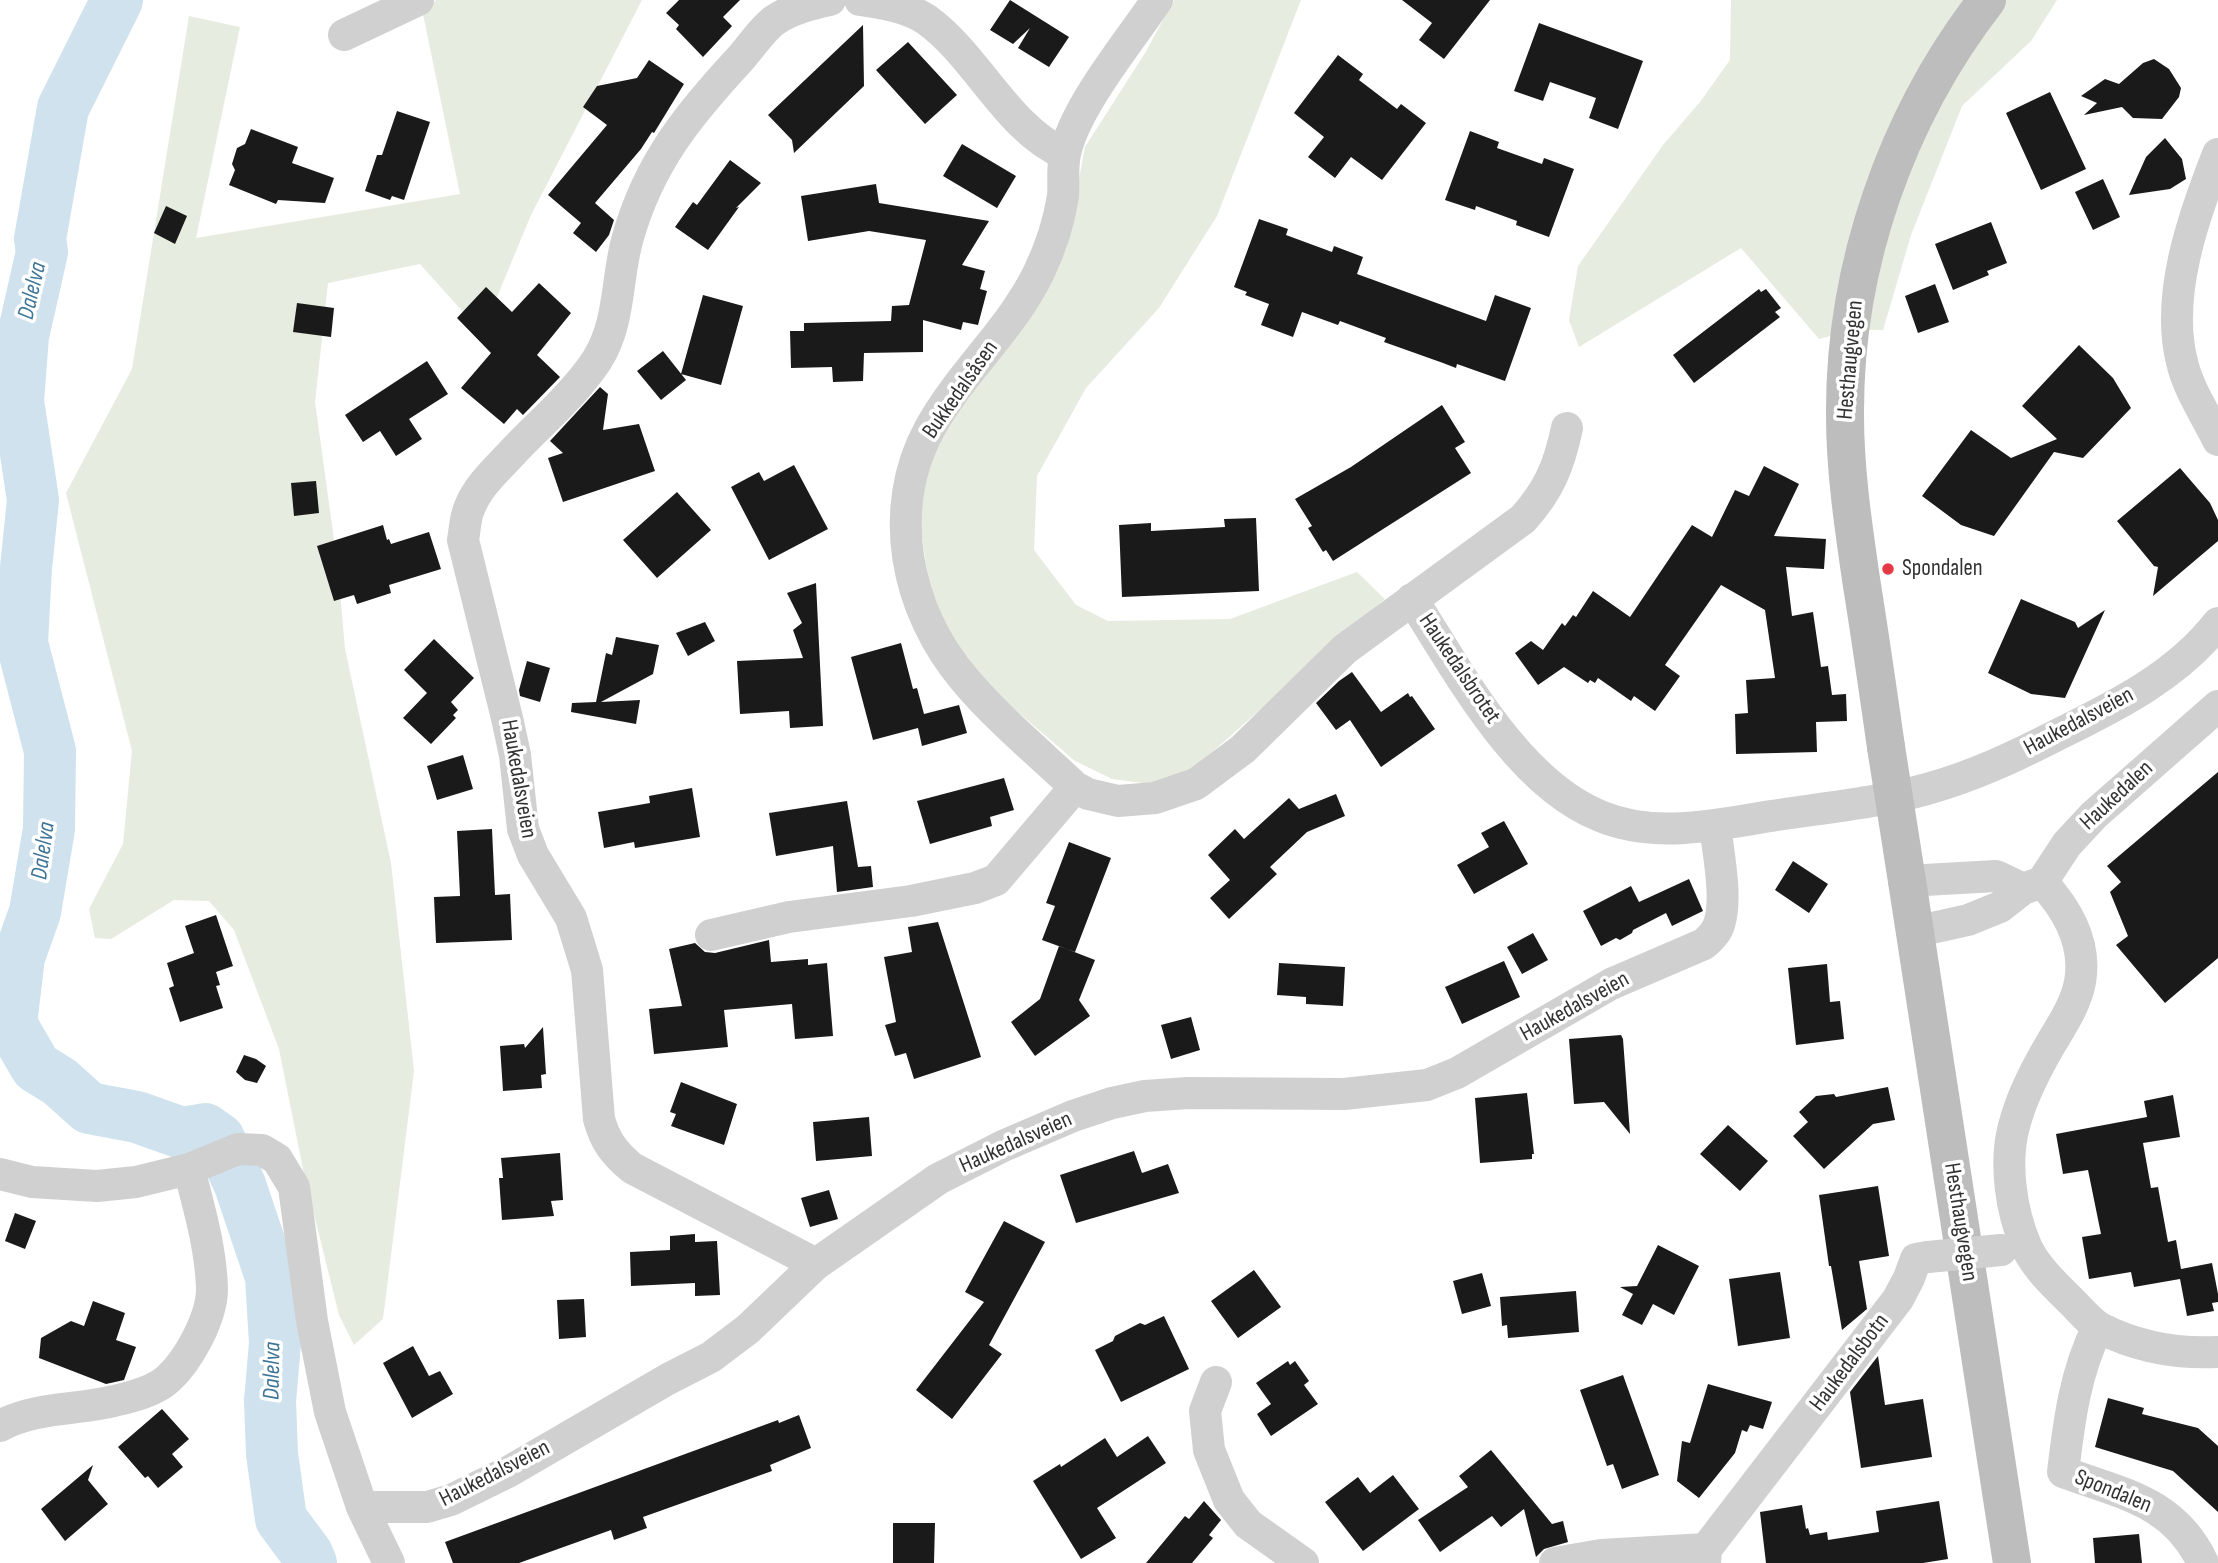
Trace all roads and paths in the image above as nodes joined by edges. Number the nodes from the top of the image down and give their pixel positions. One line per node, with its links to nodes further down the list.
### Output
1 (418, 0): 6 (street)
2 (830, 0): 23 (street, Haukedalsveien)
3 (860, 0): 7 (street)
4 (1157, 0): 7 (street, Bukkedalsåsen)
5 (1987, 0): 16 (main road, Hesthaugvegen, bridge)
6 (344, 35)
7 (1065, 154): 14 (street, Bukkedalsåsen)
8 (2218, 154): 10 (street)
9 (1567, 428): 11 (street, Haukedalsbrotet)
10 (2218, 440)
11 (1412, 599): 14 (street, Bukkedalsåsen); 15 (street, Haukedalsbrotet)
12 (2218, 624): 15 (street, Haukedalsveien)
13 (2218, 706): 17 (street, Haukedalen)
14 (1075, 787): 19 (street)
15 (1715, 825): 23 (street, Haukedalsveien)
16 (1907, 881): 17 (street); 18 (main road, Hesthaugvegen)
17 (2033, 885): 18 (street, Haukedalen); 22 (street)
18 (1914, 932): 33 (main road, Hesthaugvegen)
19 (711, 935)
20 (189, 1169): 21 (street); 27 (street); 28 (street)
21 (0, 1174)
22 (2014, 1248): 24 (street); 29 (street, Haukedalsbotn, bridge)
23 (816, 1264): 28 (street, Haukedalsveien)
24 (2098, 1327): 25 (street); 34 (street, Spondalen)
25 (2218, 1352)
26 (1216, 1382): 31 (street)
27 (0, 1426)
28 (362, 1507): 30 (street)
29 (1706, 1556): 32 (street, Haukedalsbotn)
30 (389, 1563)
31 (1303, 1563)
32 (1555, 1563)
33 (2012, 1563)
34 (2203, 1563)

